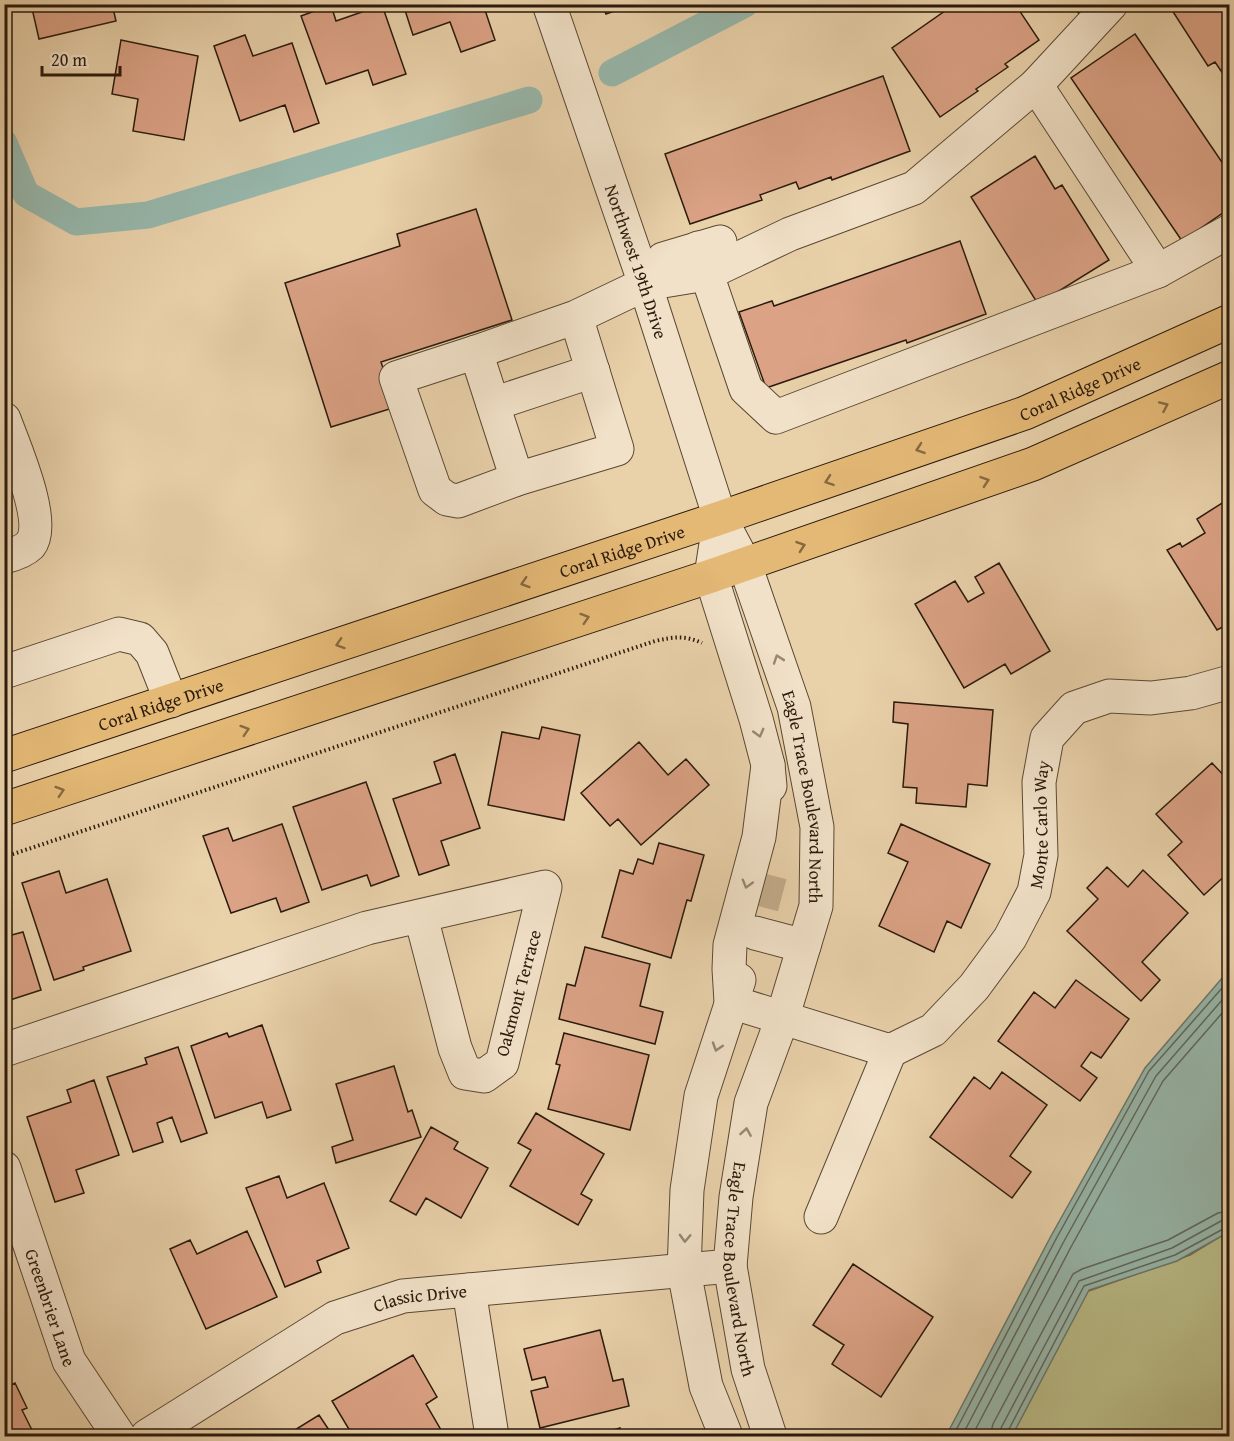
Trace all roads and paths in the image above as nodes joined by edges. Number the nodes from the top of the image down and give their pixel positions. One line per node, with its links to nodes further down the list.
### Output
1 (549, 4): 7 (street, Northwest 19th Drive)
2 (1111, 4): 3 (street)
3 (1036, 85): 5 (street); 6 (street)
4 (1230, 231): 6 (street)
5 (702, 261): 6 (street); 7 (street)
6 (1158, 271)
7 (645, 284): 8 (street); 16 (street, Northwest 19th Drive)
8 (576, 317): 10 (street); 11 (street)
9 (1230, 321): 16 (main road, Coral Ridge Drive, one-way to 16)
10 (476, 352): 13 (street); 15 (street)
11 (593, 371): 13 (street); 15 (street)
12 (1230, 377): 18 (main road, one-way to 12)
13 (493, 404): 15 (street)
14 (4, 418): 17 (street)
15 (517, 479)
16 (720, 518): 18 (street, Eagle Trace Boulevard North); 19 (street, Eagle Trace Boulevard North); 23 (main road, Coral Ridge Drive, one-way to 23)
17 (4, 557)
18 (745, 565): 19 (main road); 30 (street, Eagle Trace Boulevard North, one-way to 18)
19 (711, 576): 25 (street, Eagle Trace Boulevard North, one-way to 25); 26 (main road, one-way to 19)
20 (706, 645): 27 (path)
21 (4, 672): 23 (street)
22 (1230, 682): 34 (street, Monte Carlo Way)
23 (171, 701): 24 (main road, Coral Ridge Drive)
24 (4, 756)
25 (768, 765): 28 (street, Eagle Trace Boulevard North); 31 (street, Eagle Trace Boulevard North, one-way to 31)
26 (4, 809)
27 (4, 857)
28 (774, 862)
29 (422, 917): 29 (street, Oakmont Terrace); 33 (street, Oakmont Terrace)
30 (804, 946): 31 (street, Eagle Trace Boulevard North); 32 (street, Eagle Trace Boulevard North)
31 (731, 1002): 32 (street); 38 (street, Eagle Trace Boulevard North, one-way to 38)
32 (782, 1019): 34 (street); 37 (street, Eagle Trace Boulevard North, one-way to 32)
33 (4, 1050)
34 (890, 1051): 36 (street)
35 (4, 1168): 40 (street, Greenbrier Lane)
36 (821, 1217)
37 (730, 1266): 38 (street, Classic Drive); 44 (street, Eagle Trace Boulevard North)
38 (684, 1271): 39 (street, Classic Drive); 43 (street, Eagle Trace Boulevard North)
39 (469, 1290): 41 (street, Classic Drive); 42 (street)
40 (119, 1437)
41 (147, 1437)
42 (492, 1437)
43 (726, 1437)
44 (770, 1437)

